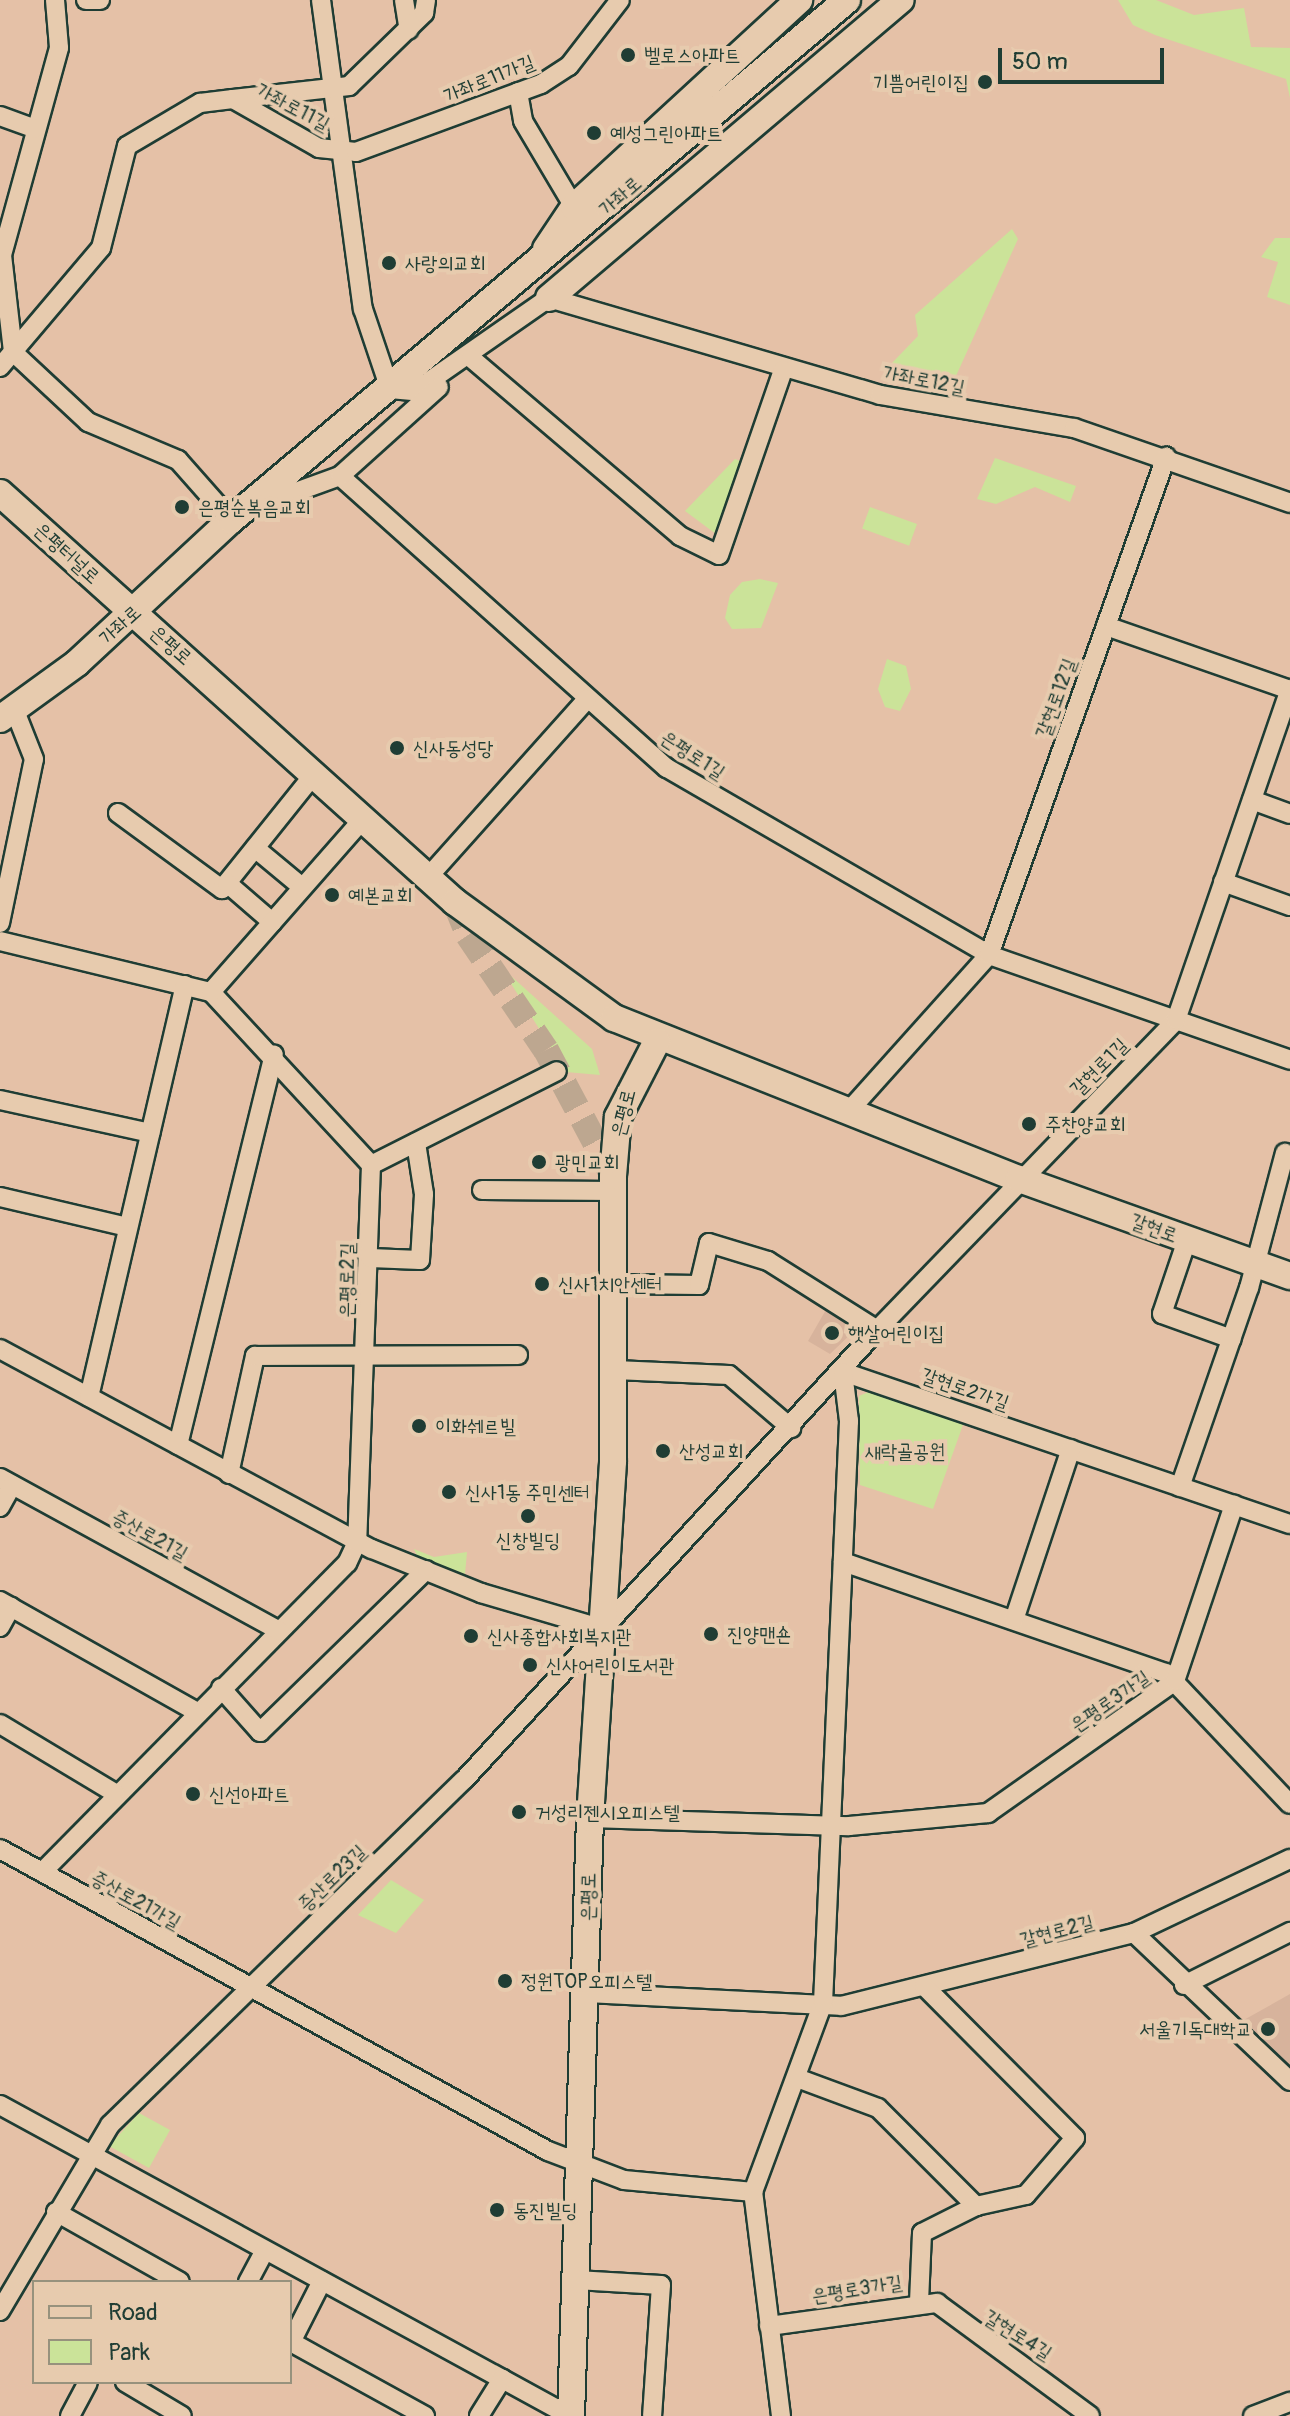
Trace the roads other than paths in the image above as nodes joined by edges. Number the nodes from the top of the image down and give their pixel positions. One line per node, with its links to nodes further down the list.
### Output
1 (55, 0): 16 (street)
2 (86, 0): 3 (street)
3 (100, 0)
4 (321, 0): 12 (street, 가좌로11길)
5 (404, 0): 11 (street)
6 (426, 0): 11 (street)
7 (620, 0): 13 (street, 가좌로11가길)
8 (799, 0): 18 (main road)
9 (847, 0): 19 (main road, 가좌로)
10 (901, 0): 20 (main road)
11 (409, 30): 12 (street)
12 (334, 90): 14 (street); 17 (street, 가좌로11길)
13 (518, 92): 17 (street, 가좌로11가길); 18 (street)
14 (233, 99): 17 (street, 가좌로11길); 21 (street, 가좌로11길)
15 (0, 116): 16 (street)
16 (35, 129): 21 (street)
17 (345, 154): 25 (street, 가좌로11길)
18 (574, 207): 19 (main road)
19 (529, 276): 25 (main road, 가좌로)
20 (549, 298): 22 (street); 24 (street, 가좌로12길); 25 (street, 가좌로)
21 (13, 352): 23 (street, 가좌로11길); 30 (street)
22 (471, 358): 24 (street); 27 (street)
23 (0, 367)
24 (783, 370): 26 (street, 가좌로12길)
25 (390, 389): 30 (main road, 가좌로)
26 (1166, 457): 29 (street, 가좌로12길); 32 (street, 갈현로12길)
27 (340, 476): 30 (street, 가좌로); 34 (street)
28 (0, 493): 31 (main road, 은평터널로)
29 (1290, 503)
30 (237, 516): 31 (main road, 가좌로)
31 (134, 613): 35 (main road, 가좌로); 36 (main road, 은평로)
32 (1106, 626): 33 (street); 50 (street, 갈현로12길)
33 (1290, 690): 37 (street, 갈현로1길)
34 (587, 699): 42 (street); 50 (street, 은평로1길)
35 (7, 715): 48 (street)
36 (314, 774): 40 (main road, 은평로); 41 (street)
37 (1252, 800): 39 (street); 43 (street, 갈현로1길)
38 (118, 813): 44 (street)
39 (1290, 814)
40 (364, 818): 42 (main road, 은평로); 45 (street)
41 (255, 848): 44 (street); 45 (street)
42 (429, 876): 54 (main road, 은평로)
43 (1223, 882): 46 (street); 53 (street, 갈현로1길)
44 (227, 883): 47 (street)
45 (302, 887): 47 (street)
46 (1290, 906)
47 (272, 922): 52 (street)
48 (0, 923)
49 (0, 941): 51 (street)
50 (989, 955): 53 (street); 59 (street)
51 (185, 985): 52 (street); 60 (street)
52 (211, 992): 55 (street)
53 (1176, 1020): 56 (street); 64 (street, 갈현로1길)
54 (657, 1041): 59 (main road, 갈현로); 66 (main road, 은평로)
55 (274, 1055): 63 (street); 83 (street)
56 (1290, 1060)
57 (557, 1071): 61 (street)
58 (0, 1100): 60 (street)
59 (847, 1113): 64 (main road, 갈현로)
60 (150, 1133): 68 (street)
61 (416, 1143): 63 (street); 70 (street)
62 (1285, 1153): 71 (street)
63 (371, 1165): 70 (street, 은평로2길)
64 (1019, 1179): 69 (main road, 갈현로); 74 (street)
65 (482, 1190): 66 (street)
66 (614, 1191): 73 (main road, 은평로)
67 (0, 1197): 68 (street)
68 (128, 1227): 81 (street)
69 (1187, 1240): 71 (main road, 갈현로); 75 (street)
70 (370, 1258): 78 (street, 은평로2길)
71 (1254, 1263): 72 (main road, 갈현로); 75 (street)
72 (1290, 1276)
73 (618, 1284): 74 (street); 79 (main road, 은평로)
74 (877, 1330): 80 (street)
75 (1232, 1339): 87 (street)
76 (0, 1349): 81 (street)
77 (518, 1355): 78 (street)
78 (367, 1356): 85 (street); 91 (street, 은평로2길)
79 (615, 1370): 82 (street); 97 (main road, 은평로)
80 (843, 1372): 82 (street); 84 (street, 갈현로2가길); 92 (street)
81 (89, 1397): 83 (street)
82 (791, 1428): 97 (street)
83 (178, 1445): 85 (street)
84 (1071, 1449): 87 (street, 갈현로2가길); 95 (street)
85 (229, 1474): 91 (street)
86 (6, 1481): 89 (street); 98 (street, 증산로21길)
87 (1180, 1487): 88 (street, 갈현로2가길)
88 (1234, 1505): 90 (street, 갈현로2가길); 99 (street)
89 (0, 1507)
90 (1290, 1524)
91 (357, 1542): 93 (street); 98 (street)
92 (843, 1562): 95 (street, 은평로3가길); 106 (street)
93 (426, 1570): 97 (street); 100 (street)
94 (5, 1604): 96 (street); 101 (street)
95 (1014, 1620): 99 (street, 은평로3가길)
96 (0, 1627)
97 (603, 1629): 105 (main road, 은평로); 114 (street, 증산로23길)
98 (279, 1631): 100 (street)
99 (1175, 1681): 104 (street); 106 (street, 은평로3가길)
100 (221, 1688): 101 (street)
101 (197, 1712): 103 (street)
102 (0, 1724): 103 (street)
103 (115, 1793): 109 (street)
104 (1290, 1804)
105 (590, 1818): 106 (street, 은평로3가길); 115 (main road, 은평로)
106 (831, 1825): 116 (street)
107 (0, 1849): 109 (street, 증산로21가길)
108 (1290, 1859): 111 (street, 갈현로2길)
109 (42, 1872): 114 (street, 증산로21가길)
110 (1290, 1932): 112 (street)
111 (1134, 1933): 112 (street); 113 (street, 갈현로2길)
112 (1184, 1985): 118 (street)
113 (924, 1986): 116 (street, 갈현로2길); 123 (street, 은평로3가길)
114 (250, 1989): 120 (street, 증산로23길); 121 (street)
115 (586, 1993): 116 (street, 갈현로2길); 121 (main road, 은평로)
116 (823, 2003): 117 (street)
117 (797, 2078): 122 (street); 123 (street)
118 (1290, 2081)
119 (0, 2105): 120 (street)
120 (89, 2154): 124 (street, 증산로23길); 125 (street)
121 (579, 2165): 122 (street); 128 (main road, 은평로)
122 (753, 2192): 132 (street)
123 (976, 2206): 130 (street, 은평로3가길)
124 (56, 2212): 126 (street); 131 (street, 증산로23길)
125 (265, 2250): 127 (street); 129 (street)
126 (176, 2280)
127 (249, 2280)
128 (576, 2280): 144 (main road, 은평로); 145 (street)
129 (322, 2281): 133 (street); 135 (street, 은평로)
130 (919, 2302): 132 (street, 은평로3가길); 147 (street, 갈현로4길)
131 (0, 2311)
132 (769, 2326): 146 (street)
133 (292, 2340)
134 (292, 2343): 142 (street)
135 (502, 2379): 143 (street); 144 (street, 은평로)
136 (87, 2384): 140 (street)
137 (128, 2384): 141 (street)
138 (1290, 2402): 139 (street)
139 (1267, 2415)
140 (70, 2416)
141 (182, 2416)
142 (425, 2416)
143 (479, 2416)
144 (571, 2416)
145 (652, 2416)
146 (781, 2416)
147 (1090, 2416)

